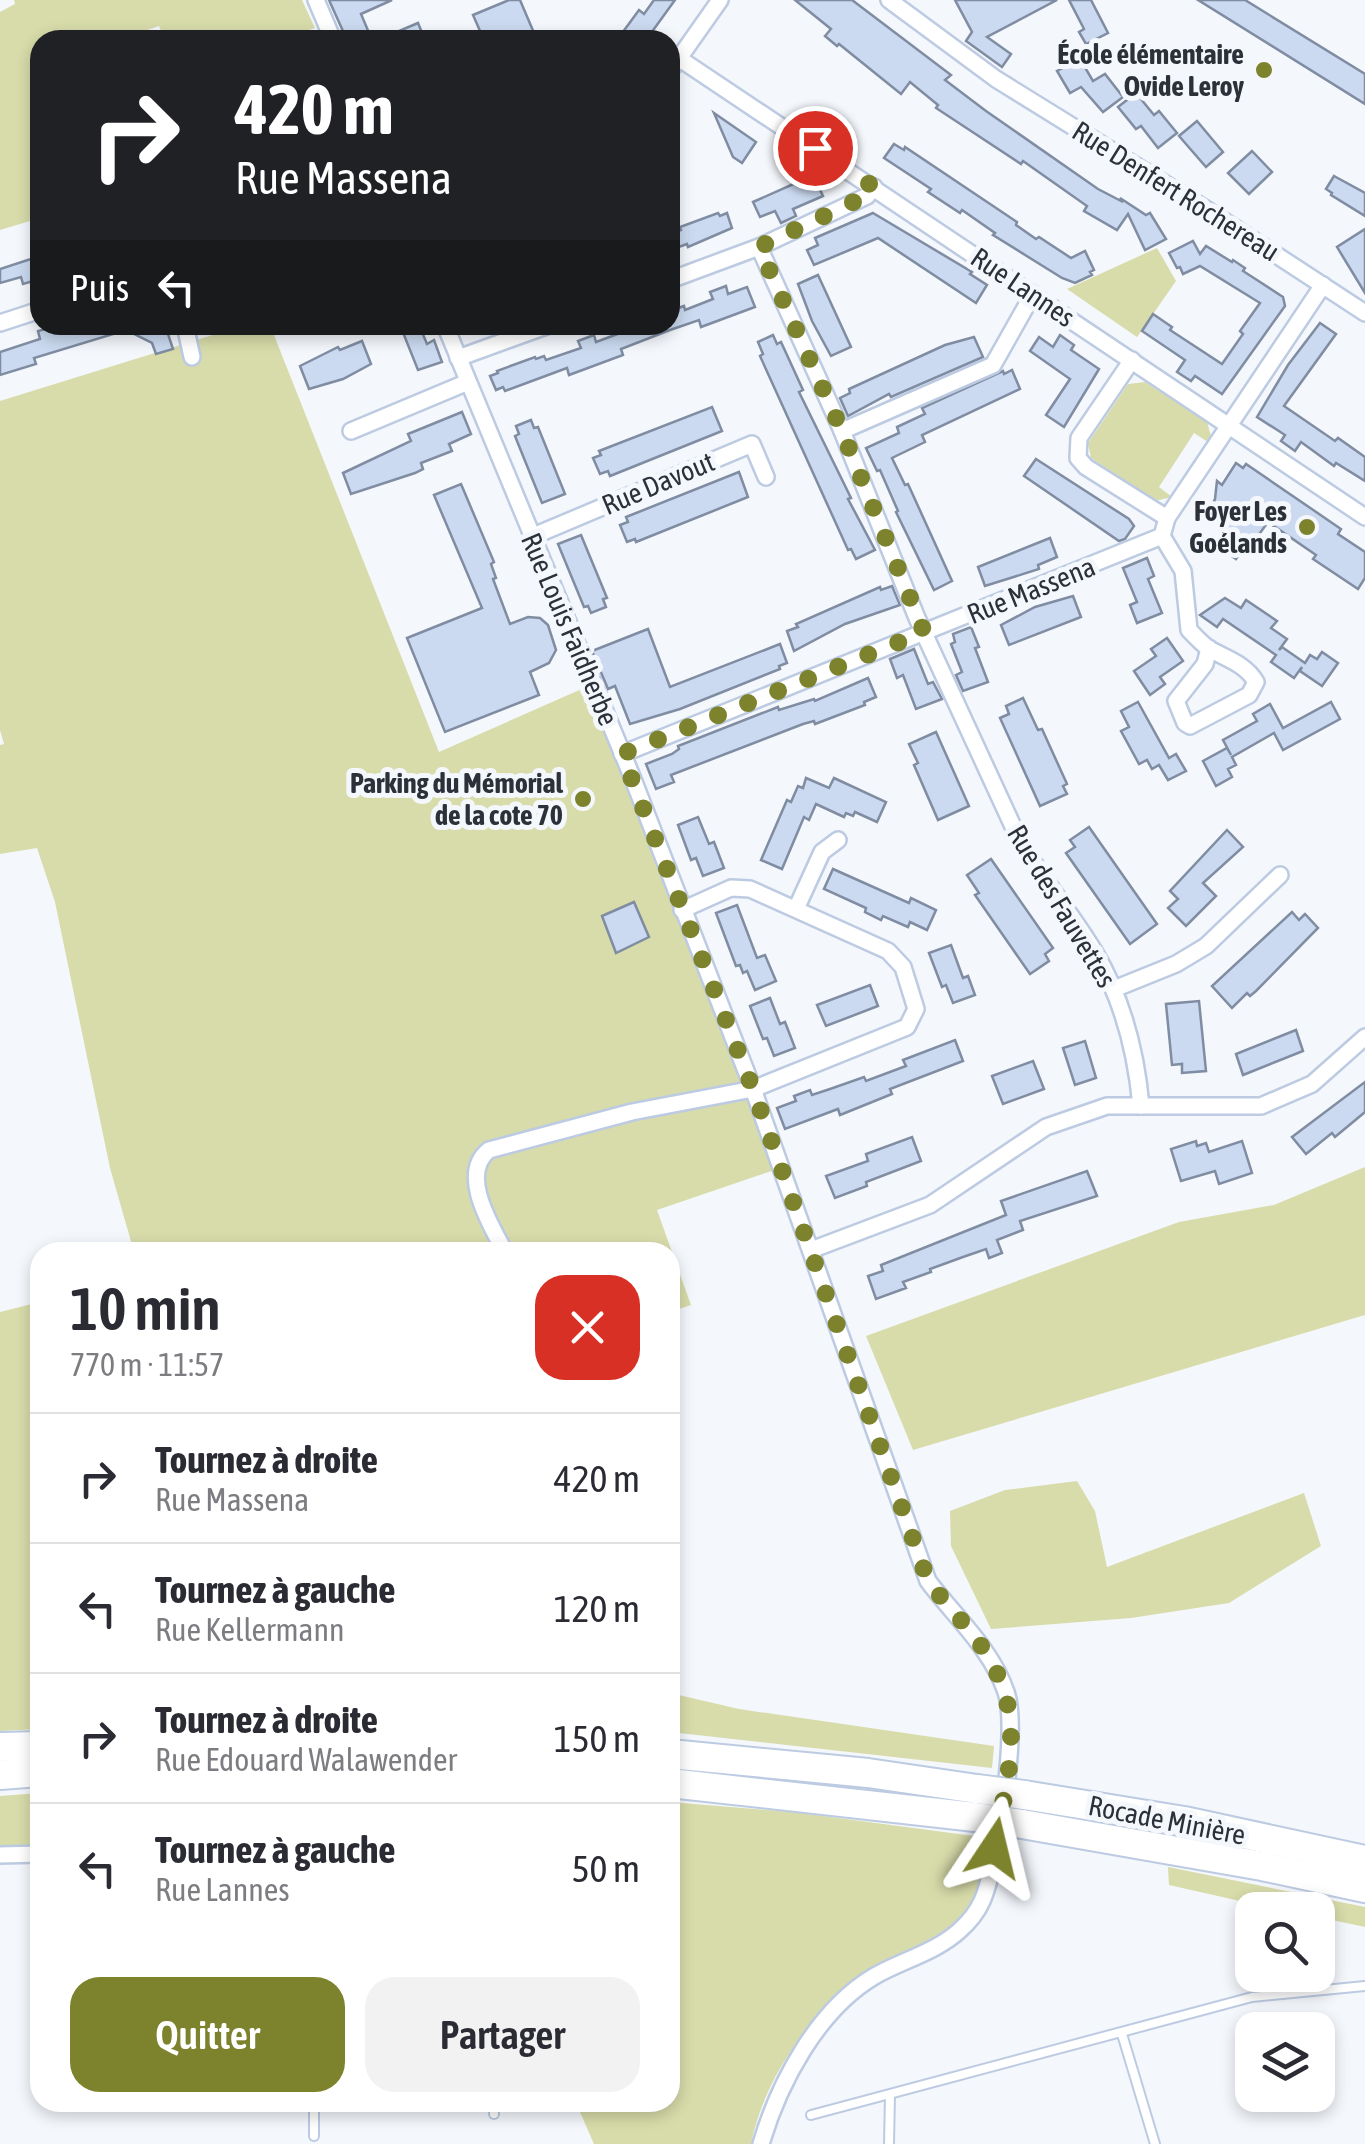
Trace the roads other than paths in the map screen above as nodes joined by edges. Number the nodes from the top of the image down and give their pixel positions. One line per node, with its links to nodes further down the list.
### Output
1 (316, 0): 4 (street)
2 (720, 0): 5 (street)
3 (890, 0): 10 (street, Rue Denfert Rochereau)
4 (330, 30)
5 (680, 58)
6 (680, 68): 7 (street, Rue Lannes)
7 (874, 187): 8 (street); 11 (street, Rue Lannes)
8 (759, 247): 9 (street); 24 (street, Rue des Fauvettes)
9 (680, 276)
10 (1323, 285): 13 (street, Rue Denfert Rochereau); 22 (street)
11 (1033, 294): 20 (street, Rue Lannes); 24 (street)
12 (30, 313): 14 (street)
13 (1365, 313)
14 (0, 323)
15 (186, 335): 18 (street)
16 (449, 335): 19 (street, Rue Louis Faidherbe)
17 (521, 335): 19 (street)
18 (192, 357)
19 (458, 358): 21 (street, Rue Louis Faidherbe)
20 (1132, 360): 22 (street, Rue Lannes); 27 (street)
21 (468, 382): 23 (street); 28 (street, Rue Louis Faidherbe)
22 (1229, 426): 26 (street, Rue Lannes); 27 (street)
23 (351, 431)
24 (842, 431): 30 (street, Rue des Fauvettes)
25 (766, 477): 28 (street, Rue Davout)
26 (1365, 517)
27 (1167, 518): 29 (street)
28 (532, 536): 32 (street, Rue Louis Faidherbe)
29 (1162, 536): 30 (street, Rue Massena); 31 (street)
30 (924, 632): 32 (street, Rue Massena); 37 (street, Rue des Fauvettes)
31 (1208, 648): 31 (street)
32 (622, 754): 35 (street, Rue Louis Faidherbe)
33 (838, 840): 36 (street)
34 (1280, 875): 37 (street)
35 (682, 910): 36 (street); 39 (street, Rue Louis Faidherbe)
36 (796, 910): 39 (street)
37 (1114, 989): 40 (street, Rue des Fauvettes)
38 (1365, 1037): 40 (street)
39 (753, 1089): 41 (street); 42 (street, Rue Louis Faidherbe)
40 (1140, 1106): 42 (street)
41 (501, 1242)
42 (811, 1250): 59 (street, Rue Louis Faidherbe)
43 (30, 1746): 44 (highway)
44 (0, 1748)
45 (680, 1755): 51 (highway, Rocade Minière, bridge)
46 (30, 1773): 47 (highway)
47 (0, 1775)
48 (680, 1784): 52 (highway, Rocade Minière, bridge)
49 (0, 1854): 50 (street)
50 (30, 1854)
51 (1365, 1860)
52 (1365, 1888)
53 (1365, 1986): 54 (lane)
54 (1122, 2034): 55 (lane); 61 (lane)
55 (890, 2095): 57 (lane); 60 (lane)
56 (314, 2112): 58 (lane)
57 (811, 2115)
58 (314, 2136)
59 (762, 2144)
60 (889, 2144)
61 (1155, 2144)

